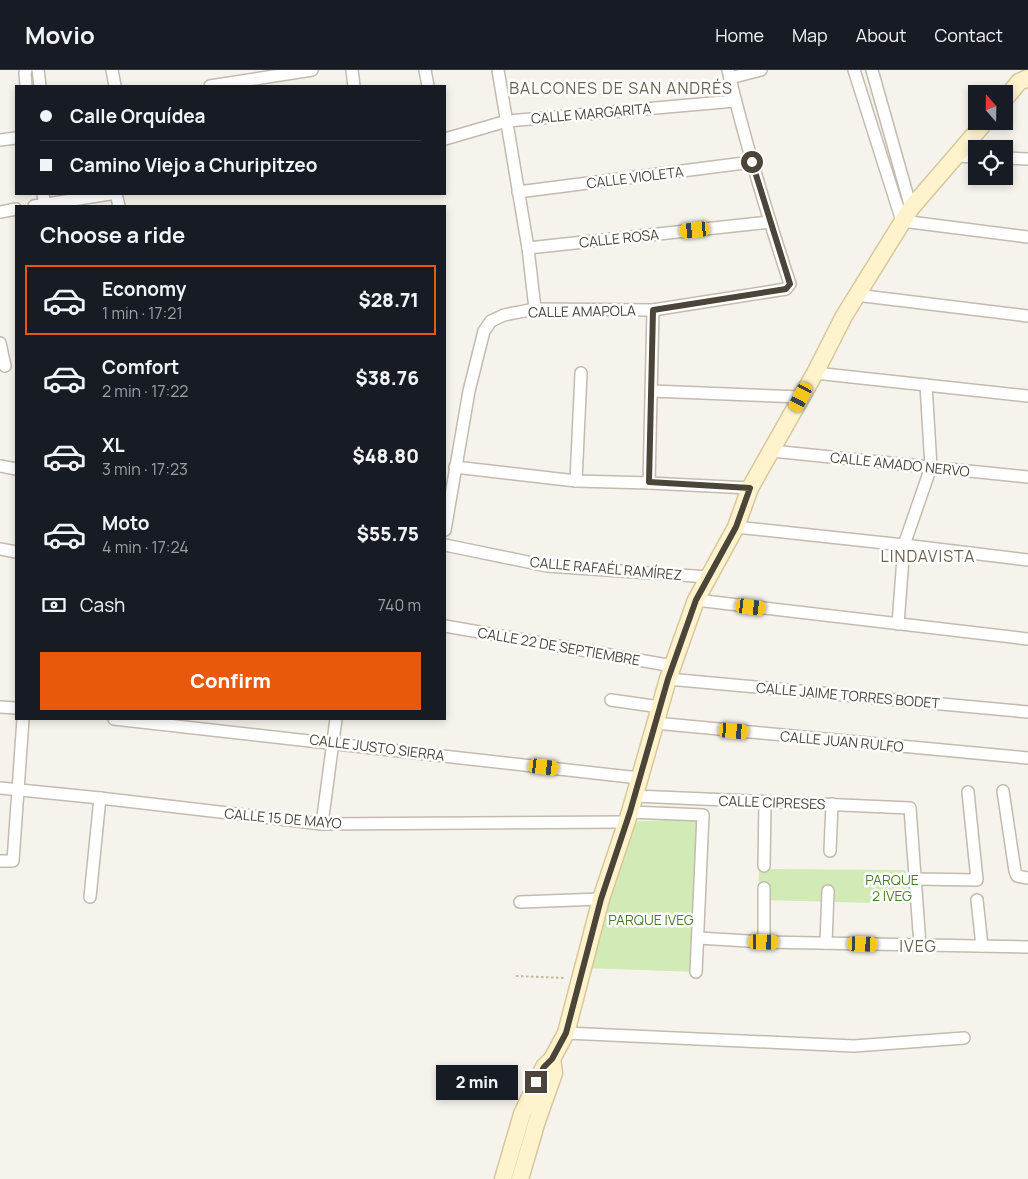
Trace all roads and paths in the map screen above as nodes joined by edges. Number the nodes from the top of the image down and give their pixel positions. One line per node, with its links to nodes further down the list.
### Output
1 (26, 70): 14 (street)
2 (38, 70): 15 (street)
3 (112, 70): 16 (street)
4 (312, 70): 13 (street)
5 (352, 70): 18 (street)
6 (425, 70): 19 (street)
7 (498, 70): 22 (street)
8 (761, 70): 11 (street)
9 (854, 70): 28 (street)
10 (872, 70): 24 (street)
11 (729, 74): 21 (street)
12 (1028, 78): 20 (street)
13 (278, 81): 17 (street)
14 (26, 85)
15 (40, 85)
16 (115, 85)
17 (224, 85)
18 (354, 85)
19 (428, 85)
20 (1013, 89)
21 (735, 101): 22 (street, CALLE MARGARITA); 33 (street)
22 (507, 121): 26 (street, CALLE MARGARITA); 34 (street)
23 (979, 130): 29 (street)
24 (890, 135): 28 (street); 39 (street)
25 (15, 138): 27 (street)
26 (446, 139)
27 (0, 140)
28 (876, 140): 39 (street)
29 (957, 156): 30 (street); 39 (street)
30 (968, 157)
31 (1013, 159): 32 (street)
32 (1028, 160)
33 (752, 162): 34 (street, CALLE VIOLETA); 40 (street)
34 (518, 192): 42 (street)
35 (102, 195): 36 (street)
36 (42, 203)
37 (15, 209): 38 (street)
38 (0, 212)
39 (907, 215): 41 (street); 43 (street)
40 (770, 222): 42 (street, CALLE ROSA); 45 (street, CALLE AMAPOLA)
41 (1028, 237)
42 (528, 248): 44 (street)
43 (856, 295): 46 (street); 49 (street)
44 (535, 309): 45 (street, CALLE AMAPOLA); 57 (street, CALLE AMAPOLA)
45 (653, 310): 52 (street)
46 (1028, 316)
47 (0, 343): 48 (street)
48 (7, 366)
49 (815, 372): 51 (street); 54 (street)
50 (581, 373): 61 (street)
51 (926, 385): 53 (street); 58 (street)
52 (652, 391): 54 (street); 62 (street)
53 (1028, 396)
54 (801, 397): 55 (street)
55 (772, 451): 58 (street, CALLE AMADO NERVO); 63 (street)
56 (0, 466): 59 (street)
57 (455, 467): 61 (street); 64 (street)
58 (931, 467): 60 (street, CALLE AMADO NERVO); 66 (street)
59 (15, 469)
60 (1028, 477)
61 (576, 481): 62 (street)
62 (649, 482): 63 (street)
63 (750, 488): 65 (street)
64 (446, 524)
65 (736, 527): 66 (street); 71 (street)
66 (904, 545): 70 (street); 73 (street)
67 (446, 546): 71 (street, CALLE RAFAÉL RAMÍREZ)
68 (0, 549): 69 (street)
69 (15, 552)
70 (1028, 560)
71 (709, 577): 72 (street)
72 (696, 600): 73 (street); 76 (street)
73 (898, 624): 75 (street)
74 (446, 626): 76 (street, CALLE 22 DE SEPTIEMBRE)
75 (1028, 639)
76 (670, 673): 79 (street); 81 (street, CALLE JAIME TORRES BODET)
77 (612, 700): 79 (street)
78 (0, 707): 80 (street)
79 (660, 707): 85 (street)
80 (15, 708)
81 (1028, 712)
82 (23, 720): 90 (street)
83 (124, 720): 86 (street, CALLE JUSTO SIERRA)
84 (336, 720): 86 (street)
85 (655, 724): 87 (street, CALLE JUAN RULFO); 88 (street)
86 (333, 742): 88 (street, CALLE JUSTO SIERRA); 98 (street)
87 (1028, 758)
88 (640, 778): 93 (street)
89 (0, 788): 90 (street, CALLE 15 DE MAYO)
90 (17, 790): 94 (street, CALLE 15 DE MAYO); 100 (street)
91 (1003, 791): 102 (street)
92 (968, 792): 103 (street)
93 (634, 796): 95 (street, CALLE CIPRESES); 97 (street)
94 (100, 798): 98 (street, CALLE 15 DE MAYO); 106 (street)
95 (765, 802): 96 (street, CALLE CIPRESES); 101 (street)
96 (832, 804): 99 (street); 103 (street, CALLE CIPRESES)
97 (628, 817): 98 (street, CALLE 15 DE MAYO); 107 (street); 110 (street, CALLE 15 DE MAYO)
98 (322, 824)
99 (830, 851)
100 (0, 861)
101 (764, 866)
102 (1028, 878)
103 (916, 879): 113 (street)
104 (764, 888): 111 (street)
105 (828, 891): 112 (street)
106 (90, 897)
107 (601, 899): 109 (street); 118 (street)
108 (977, 900): 114 (street)
109 (520, 902)
110 (699, 938): 111 (street); 116 (street)
111 (764, 942): 112 (street)
112 (826, 943): 113 (street)
113 (920, 945): 114 (street)
114 (982, 946): 115 (street)
115 (1028, 947)
116 (696, 972)
117 (516, 976): 118 (path)
118 (581, 978): 119 (street)
119 (566, 1033): 120 (street); 121 (street)
120 (964, 1038)
121 (552, 1059): 122 (street); 123 (street)
122 (503, 1179)
123 (520, 1179)

